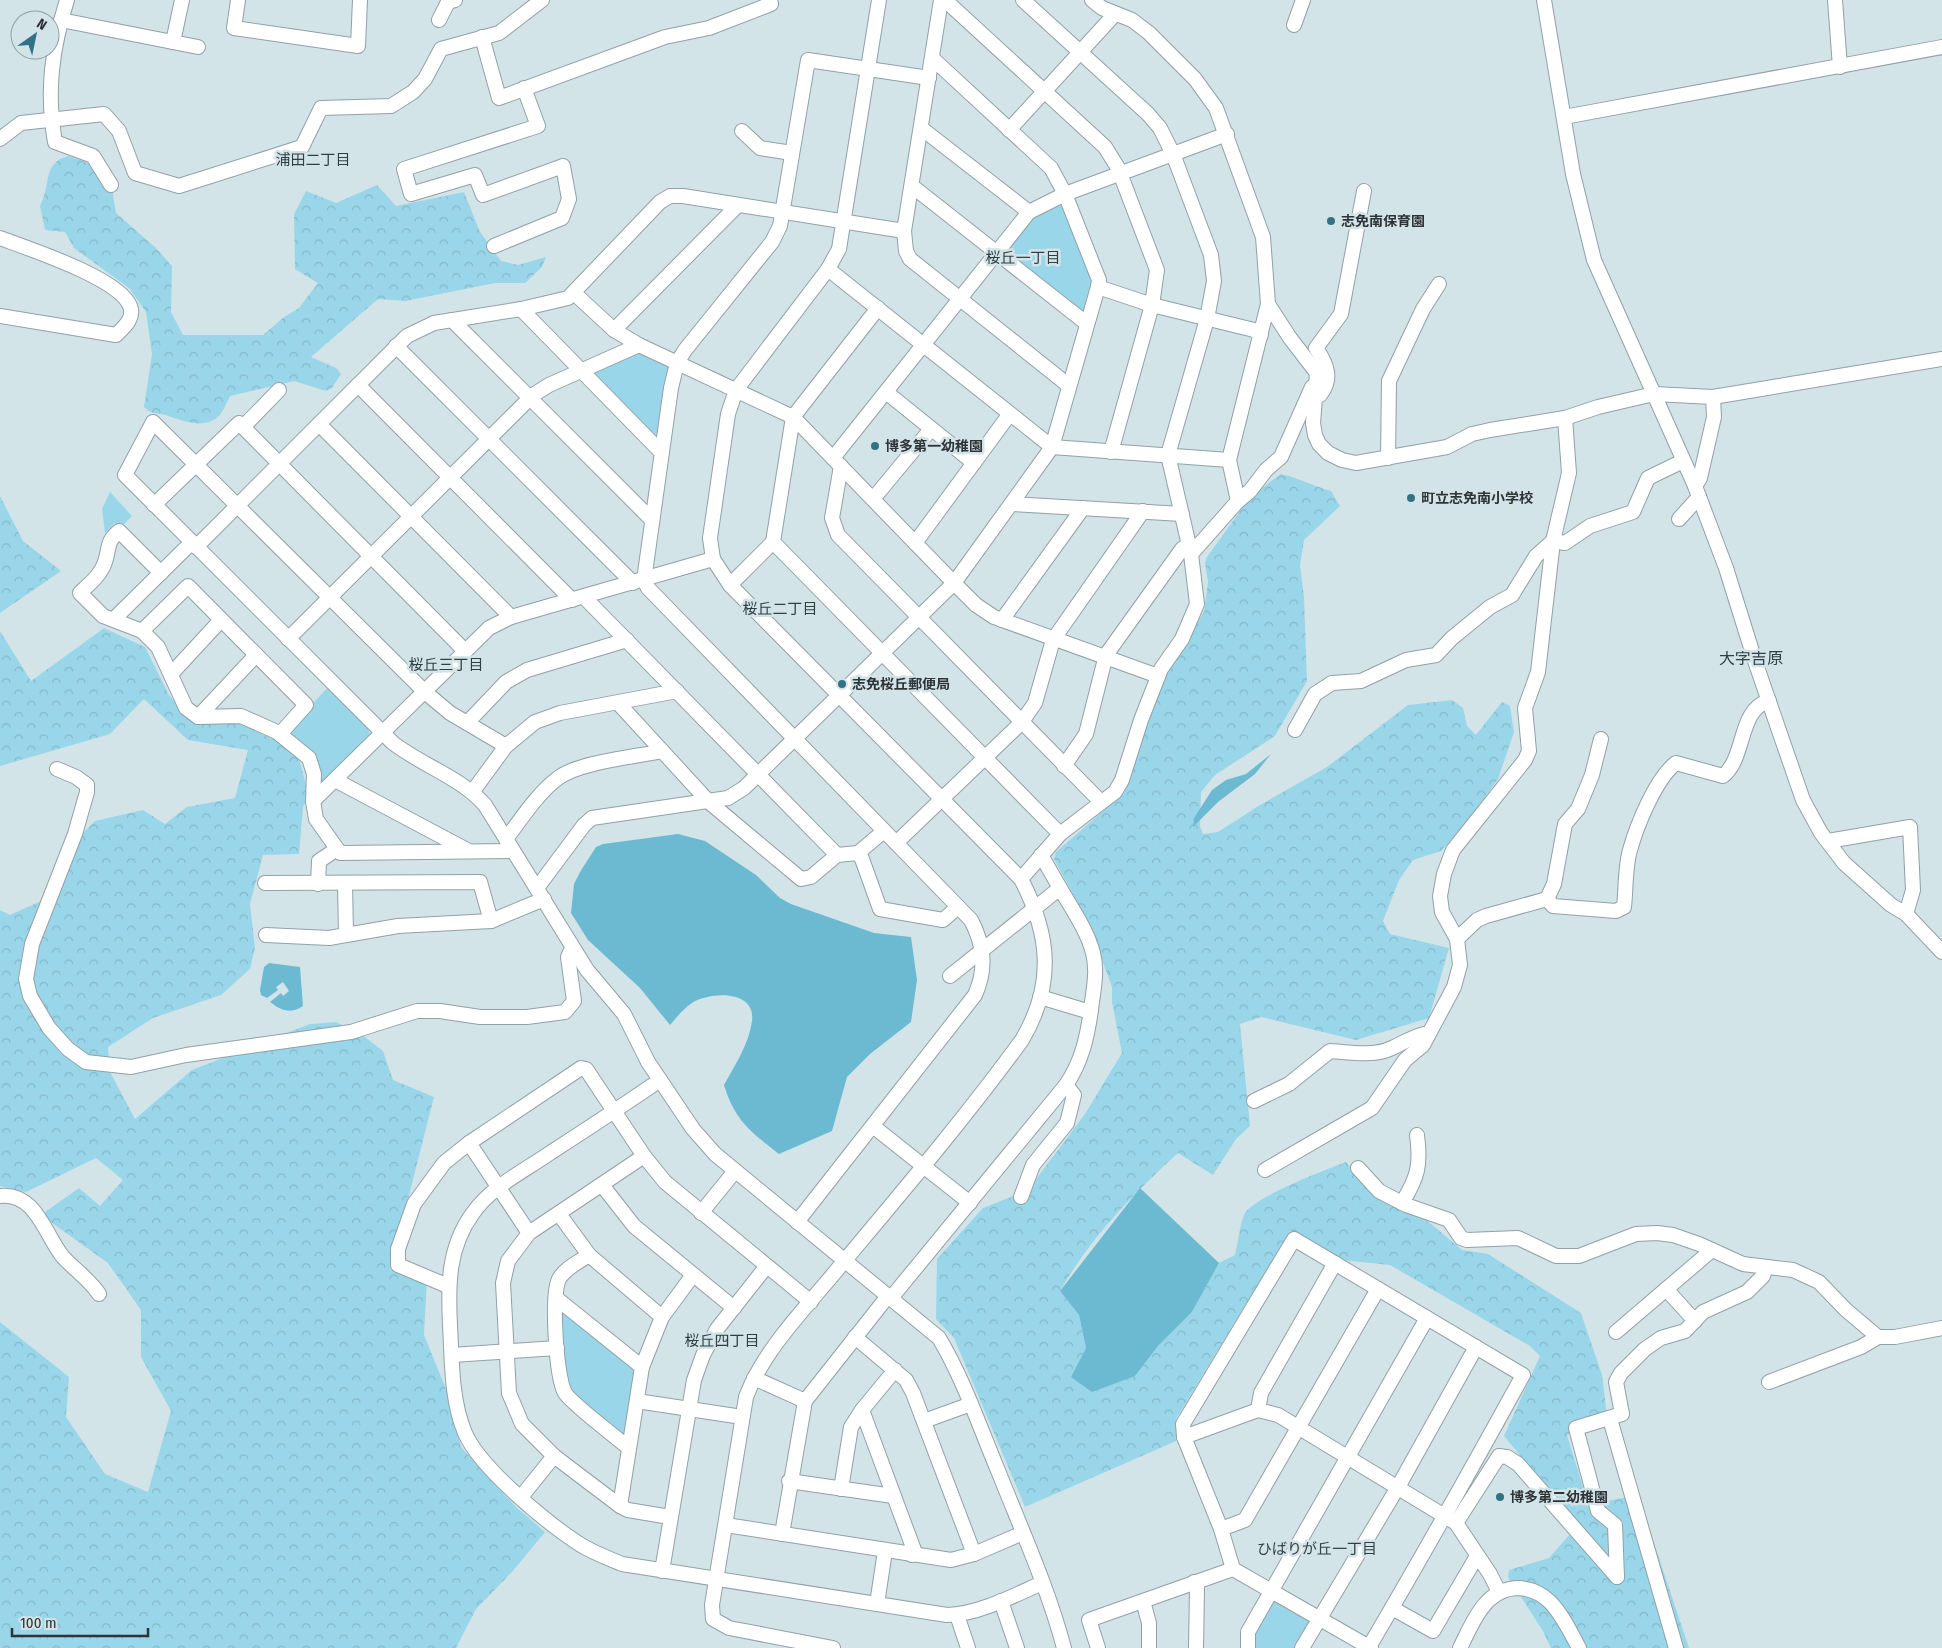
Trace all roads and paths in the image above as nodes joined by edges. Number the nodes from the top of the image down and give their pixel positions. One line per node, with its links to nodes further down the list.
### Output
1 (67, 0): 16 (street)
2 (182, 0): 20 (street)
3 (238, 0): 4 (street)
4 (360, 0)
5 (455, 0): 17 (street)
6 (542, 0): 19 (street)
7 (770, 0): 28 (street)
8 (879, 0): 25 (street)
9 (943, 0): 24 (street); 29 (street)
10 (1023, 0): 23 (street)
11 (1092, 0): 15 (street)
12 (1303, 0): 18 (street)
13 (1544, 0): 30 (street)
14 (1836, 0): 26 (street)
15 (1115, 14): 23 (street); 35 (street)
16 (61, 20): 20 (street); 31 (street)
17 (439, 20)
18 (1294, 25)
19 (482, 37): 28 (street); 31 (street)
20 (172, 42): 21 (street)
21 (198, 47)
22 (1942, 47): 26 (street)
23 (1080, 53): 29 (street); 38 (street)
24 (932, 58): 27 (street); 33 (street)
25 (867, 68): 27 (street); 37 (street); 47 (street)
26 (1840, 68): 30 (street)
27 (929, 78): 32 (street)
28 (524, 88): 50 (street)
29 (1045, 91): 33 (street); 39 (street)
30 (1564, 117): 79 (street)
31 (51, 119): 36 (street); 40 (street)
32 (921, 128): 41 (street); 45 (street)
33 (1009, 130): 43 (street)
34 (742, 131): 37 (street)
35 (1227, 134): 38 (street); 57 (street)
36 (0, 139)
37 (792, 153): 46 (street)
38 (1172, 154): 39 (street); 62 (street)
39 (1120, 174): 43 (street); 58 (street)
40 (111, 185)
41 (912, 186): 48 (street); 51 (street)
42 (1364, 190): 80 (street)
43 (1065, 194): 45 (street); 54 (street)
44 (737, 206): 46 (street); 55 (street); 65 (street)
45 (1029, 212): 51 (street)
46 (783, 213): 47 (street); 71 (street)
47 (844, 222): 48 (street); 52 (street)
48 (904, 231): 56 (street)
49 (0, 238): 61 (street)
50 (494, 246)
51 (996, 253): 56 (street); 64 (street)
52 (828, 269): 59 (street); 77 (street)
53 (1439, 284): 94 (street)
54 (1098, 287): 58 (street); 64 (street)
55 (574, 293): 60 (street); 65 (street)
56 (960, 299): 68 (street); 75 (street)
57 (1268, 304): 66 (street); 73 (street)
58 (1152, 305): 62 (street); 92 (street)
59 (878, 308): 68 (street); 84 (street)
60 (521, 309): 63 (street); 72 (street)
61 (0, 316)
62 (1207, 319): 66 (street); 93 (street)
63 (452, 320): 69 (street); 82 (street)
64 (1086, 323): 75 (street)
65 (614, 330): 67 (street)
66 (1261, 335): 95 (street)
67 (639, 345): 71 (street); 72 (street)
68 (923, 345): 78 (street); 83 (street)
69 (396, 346): 74 (street); 89 (street)
70 (1942, 359): 81 (street)
71 (677, 363): 77 (street); 91 (street)
72 (580, 372): 82 (street); 91 (street)
73 (1316, 379): 80 (street); 104 (street)
74 (358, 385): 86 (street); 101 (street)
75 (1068, 385): 90 (street)
76 (279, 390): 87 (street)
77 (736, 390): 84 (street); 120 (street)
78 (886, 392): 88 (street); 97 (street)
79 (1654, 394): 81 (street); 85 (street); 96 (street)
80 (1316, 395): 94 (street)
81 (1713, 397): 102 (street)
82 (530, 398): 89 (street); 112 (street)
83 (1010, 415): 90 (street); 98 (street)
84 (793, 417): 97 (street); 115 (street)
85 (1565, 418): 94 (street); 114 (street)
86 (319, 424): 99 (street); 111 (street)
87 (243, 427): 99 (street); 100 (street)
88 (931, 429): 98 (street); 103 (street)
89 (489, 439): 101 (street); 122 (street)
90 (1052, 447): 92 (street); 105 (street)
91 (661, 452): 112 (street)
92 (1111, 452): 93 (street)
93 (1168, 455): 95 (street); 110 (street)
94 (1388, 458)
95 (1229, 460): 104 (street)
96 (1683, 461): 102 (street); 114 (street)
97 (837, 462): 103 (street); 128 (street)
98 (974, 463): 116 (street)
99 (279, 464): 107 (street); 119 (street)
100 (196, 465): 106 (street); 106 (street); 107 (street)
101 (450, 478): 111 (street); 126 (street)
102 (1697, 492): 113 (street); 145 (street)
103 (873, 499): 116 (street)
104 (1238, 501): 118 (street)
105 (1012, 504): 108 (street); 123 (street)
106 (154, 505): 117 (street)
107 (237, 506): 117 (street); 125 (street)
108 (1083, 508): 109 (street); 131 (street)
109 (1143, 511): 110 (street); 135 (street)
110 (1182, 514): 118 (street)
111 (411, 517): 119 (street); 127 (street)
112 (651, 519): 122 (street)
113 (1679, 519)
114 (1553, 541): 150 (street); 190 (street)
115 (773, 542): 124 (street); 137 (street)
116 (915, 543): 123 (street)
117 (194, 545): 121 (street); 133 (street)
118 (1190, 549): 139 (street); 141 (street)
119 (371, 557): 125 (street); 136 (street)
120 (714, 559): 122 (street); 124 (street)
121 (161, 572): 129 (street); 129 (street)
122 (639, 581): 126 (street); 153 (street)
123 (954, 583): 128 (street); 131 (street)
124 (730, 585): 144 (street)
125 (330, 598): 133 (street); 142 (street)
126 (578, 599): 127 (street); 134 (street)
127 (511, 617): 136 (street)
128 (918, 618): 137 (street); 149 (street)
129 (114, 619): 132 (street)
130 (221, 620): 132 (street); 138 (street); 140 (street)
131 (1002, 620): 135 (street)
132 (142, 631): 140 (street)
133 (288, 639): 152 (street)
134 (627, 640): 143 (street); 148 (street)
135 (1053, 640): 139 (street); 149 (street)
136 (465, 651): 142 (street)
137 (882, 653): 144 (street); 157 (street)
138 (256, 655): 147 (street); 151 (street)
139 (1105, 658): 141 (street); 158 (street)
140 (172, 673): 147 (street)
141 (1158, 676): 166 (street)
142 (425, 692): 148 (street); 152 (street)
143 (677, 692): 146 (street); 160 (street)
144 (839, 694): 153 (street); 163 (street)
145 (1769, 701): 169 (street); 183 (street)
146 (619, 704): 155 (street); 156 (street)
147 (198, 717): 151 (street)
148 (467, 723): 155 (street)
149 (1021, 723): 157 (street); 158 (street)
150 (1295, 730)
151 (280, 734): 164 (street)
152 (383, 734): 161 (street); 162 (street)
153 (794, 738): 160 (street); 167 (street)
154 (1601, 739): 183 (street)
155 (506, 746): 162 (street)
156 (662, 751): 165 (street); 171 (street)
157 (984, 758): 163 (street); 168 (street)
158 (1064, 766): 166 (street)
159 (57, 769): 191 (street)
160 (757, 774): 165 (street); 175 (street)
161 (335, 780): 164 (street); 173 (street)
162 (473, 791): 171 (street)
163 (942, 799): 170 (street); 177 (street)
164 (313, 802): 172 (street)
165 (709, 802): 175 (street); 182 (street)
166 (1101, 802): 168 (street)
167 (884, 831): 170 (street); 174 (street)
168 (1060, 834): 176 (street)
169 (1828, 841): 186 (street); 186 (street)
170 (896, 843): 184 (street)
171 (510, 845): 173 (street); 182 (street)
172 (337, 849): 173 (street); 180 (street)
173 (469, 852)
174 (858, 853): 175 (street); 184 (street)
175 (837, 855)
176 (1041, 855): 177 (street); 181 (street)
177 (1021, 879): 185 (street)
178 (265, 883): 180 (street)
179 (345, 883): 180 (street); 187 (street); 189 (street)
180 (318, 884)
181 (1060, 888): 185 (street); 196 (street)
182 (541, 894): 187 (street); 191 (street)
183 (1547, 899): 190 (street)
184 (958, 907): 192 (street)
185 (1036, 907): 192 (street); 195 (street)
186 (1906, 914): 193 (street)
187 (491, 920): 189 (street)
188 (266, 935): 189 (street)
189 (346, 935)
190 (1457, 939): 197 (street)
191 (572, 948): 198 (street)
192 (983, 950): 194 (street); 202 (street)
193 (1942, 952)
194 (950, 976)
195 (1040, 997): 196 (street); 206 (street)
196 (1090, 1012): 199 (street)
197 (1428, 1033): 200 (street); 208 (street)
198 (660, 1080): 201 (street); 209 (street)
199 (1066, 1085): 213 (street); 215 (street)
200 (1254, 1101)
201 (615, 1111): 204 (street); 205 (street); 211 (street)
202 (874, 1126): 206 (street); 218 (street)
203 (1416, 1135): 214 (street)
204 (469, 1143): 211 (street); 227 (street)
205 (644, 1156): 210 (street); 216 (street)
206 (923, 1166): 215 (street); 222 (street)
207 (1358, 1168): 214 (street)
208 (1265, 1170)
209 (735, 1171): 216 (street); 218 (street)
210 (602, 1185): 217 (street); 226 (street)
211 (498, 1188): 219 (street); 227 (street)
212 (0, 1196): 230 (street)
213 (1021, 1197)
214 (1402, 1202): 220 (street)
215 (970, 1203): 231 (street)
216 (701, 1213): 224 (street)
217 (559, 1214): 219 (street); 221 (street)
218 (797, 1222): 222 (street)
219 (528, 1233): 244 (street)
220 (1712, 1250): 225 (street); 229 (street)
221 (589, 1255): 232 (street); 235 (street)
222 (845, 1260): 231 (street); 233 (street)
223 (1335, 1263): 228 (street); 255 (street); 260 (street)
224 (766, 1267): 233 (street); 234 (street)
225 (1766, 1267): 237 (street); 241 (street)
226 (692, 1275): 234 (street); 235 (street)
227 (448, 1286): 245 (street)
228 (1378, 1289): 236 (street); 259 (street)
229 (1666, 1289): 237 (street); 239 (street)
230 (99, 1294)
231 (890, 1297): 240 (street); 252 (street)
232 (556, 1298): 243 (street); 246 (street)
233 (811, 1302): 248 (street)
234 (734, 1308): 253 (street)
235 (662, 1317): 246 (street)
236 (1427, 1318): 242 (street); 263 (street)
237 (1695, 1321): 257 (street)
238 (1942, 1328): 241 (street)
239 (1616, 1332)
240 (855, 1337): 247 (street); 251 (street)
241 (1878, 1337): 249 (street)
242 (1476, 1347): 265 (street); 271 (street)
243 (557, 1348): 244 (street); 261 (street)
244 (507, 1351): 245 (street); 262 (street)
245 (452, 1355): 268 (street)
246 (642, 1367): 250 (street)
247 (894, 1370): 254 (street); 258 (street)
248 (754, 1378): 251 (street); 256 (street)
249 (1769, 1382)
250 (638, 1401): 253 (street); 261 (street)
251 (805, 1401): 264 (street)
252 (971, 1404): 258 (street); 274 (street)
253 (688, 1408): 256 (street); 270 (street)
254 (862, 1410): 266 (street); 267 (street)
255 (1258, 1410): 259 (street); 260 (street)
256 (742, 1417): 272 (street)
257 (1610, 1419): 271 (street); 305 (street)
258 (924, 1421): 277 (street)
259 (1298, 1427): 263 (street); 273 (street)
260 (1184, 1437): 273 (street)
261 (629, 1448): 269 (street)
262 (554, 1456): 268 (street); 269 (street)
263 (1349, 1458): 265 (street); 285 (street)
264 (790, 1481): 266 (street); 275 (street)
265 (1398, 1487): 271 (street); 292 (street)
266 (841, 1489): 267 (street)
267 (893, 1496): 278 (street)
268 (521, 1497): 281 (street)
269 (620, 1506): 270 (street)
270 (670, 1517): 281 (street)
271 (1451, 1519): 279 (street); 290 (street)
272 (726, 1525): 275 (street); 282 (street)
273 (1222, 1529): 280 (street)
274 (1023, 1533): 277 (street); 284 (street)
275 (782, 1534): 276 (street)
276 (885, 1551): 278 (street); 289 (street)
277 (974, 1554): 278 (street)
278 (912, 1555)
279 (1477, 1556): 286 (street); 290 (street)
280 (1233, 1569): 283 (street); 285 (street)
281 (662, 1571): 282 (street)
282 (718, 1579): 289 (street); 293 (street)
283 (1194, 1582): 288 (street); 299 (street)
284 (1042, 1583): 287 (street); 296 (street)
285 (1271, 1591): 292 (street); 300 (street)
286 (1500, 1592): 303 (street); 304 (street)
287 (1001, 1601): 291 (street); 295 (street)
288 (1143, 1601): 297 (street); 298 (street)
289 (877, 1604): 291 (street)
290 (1392, 1608): 302 (street)
291 (957, 1615): 294 (street)
292 (1321, 1619): 301 (street); 302 (street)
293 (833, 1648)
294 (968, 1648)
295 (1017, 1648)
296 (1064, 1648)
297 (1098, 1648)
298 (1149, 1648)
299 (1196, 1648)
300 (1248, 1648)
301 (1302, 1648)
302 (1369, 1648)
303 (1460, 1648)
304 (1579, 1648)
305 (1676, 1648)

